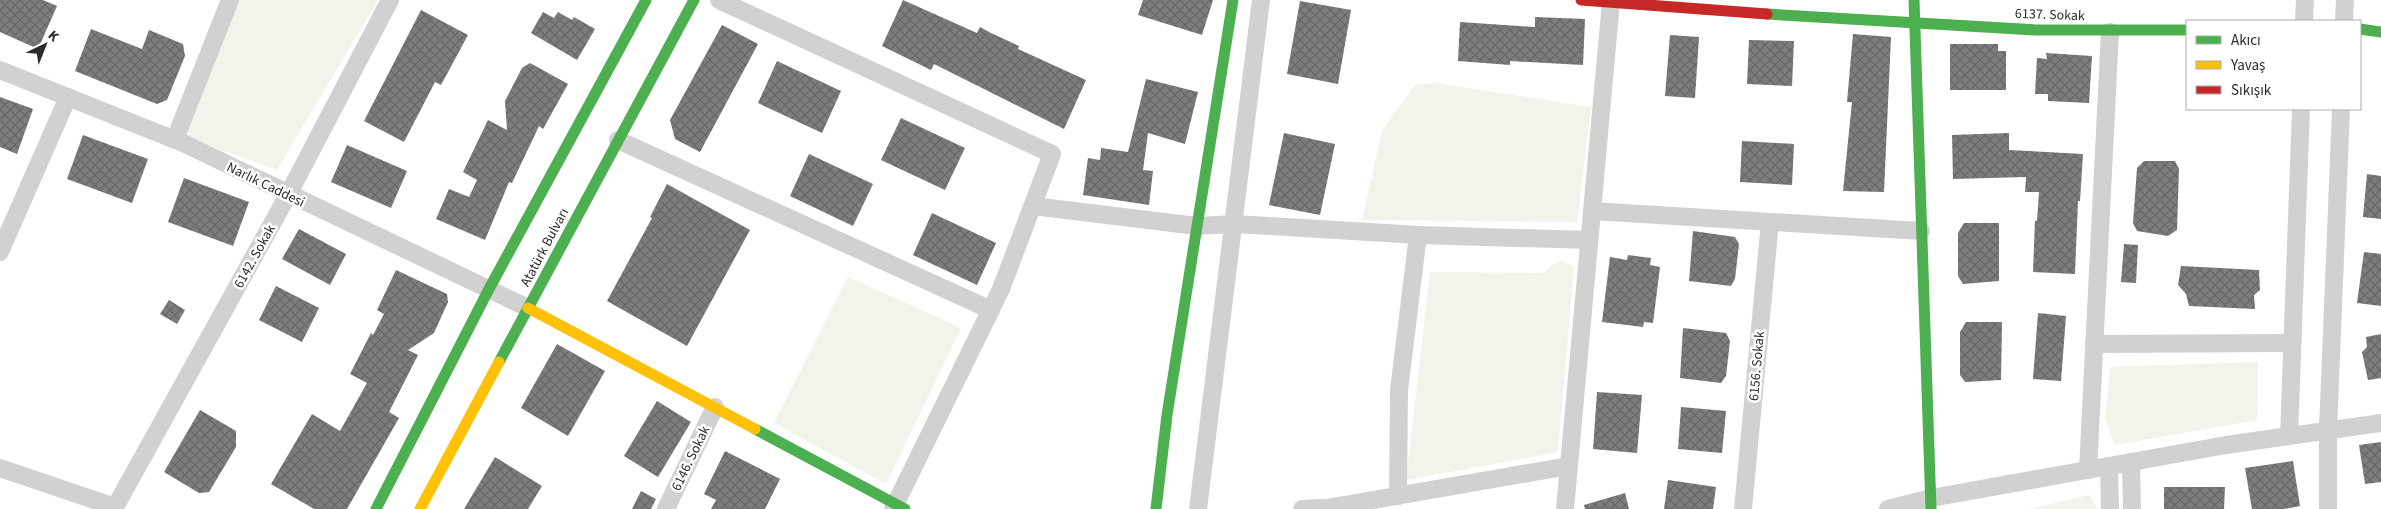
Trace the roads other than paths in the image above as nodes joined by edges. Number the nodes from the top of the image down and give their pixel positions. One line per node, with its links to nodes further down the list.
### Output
1 (230, 0): 24 (street)
2 (390, 0): 26 (street, 6142. Sokak)
3 (646, 0): 36 (street, Atatürk Bulvarı)
4 (694, 0): 25 (street, Atatürk Bulvarı)
5 (719, 0): 27 (street)
6 (1233, 0): 31 (street)
7 (1261, 0): 30 (street)
8 (1581, 0): 12 (street, 6137. Sokak)
9 (1914, 0): 15 (street)
10 (2305, 0): 13 (street)
11 (2344, 0): 14 (street)
12 (1611, 2): 15 (street, 6137. Sokak); 28 (street)
13 (2304, 20)
14 (2344, 20)
15 (1914, 24): 18 (street, 6137. Sokak); 32 (street)
16 (2361, 29): 19 (street)
17 (2186, 30): 18 (street, 6137. Sokak)
18 (2110, 32): 40 (street)
19 (2381, 32)
20 (0, 70): 21 (street, Narlık Caddesi)
21 (68, 97): 24 (street, Narlık Caddesi); 35 (street)
22 (2301, 110): 39 (street)
23 (2340, 110): 43 (street)
24 (175, 140): 26 (street, Narlık Caddesi)
25 (618, 140): 37 (street, Atatürk Bulvarı); 38 (street)
26 (288, 194): 36 (street, Narlık Caddesi); 53 (street, 6142. Sokak)
27 (1032, 206): 31 (street); 38 (street)
28 (1592, 212): 29 (street); 34 (street)
29 (1770, 222): 32 (street); 62 (street, 6156. Sokak)
30 (1235, 224): 31 (street); 33 (street); 59 (street)
31 (1197, 226): 58 (street)
32 (1921, 231): 51 (street)
33 (1418, 235): 34 (street); 50 (street)
34 (1589, 240): 46 (street)
35 (0, 252)
36 (489, 289): 37 (street, Narlık Caddesi); 55 (street, Atatürk Bulvarı)
37 (528, 308): 41 (street); 56 (street, Atatürk Bulvarı)
38 (991, 310): 52 (street)
39 (2292, 343): 40 (street); 44 (street)
40 (2094, 344): 49 (street)
41 (715, 407): 52 (street); 57 (street, 6146. Sokak)
42 (2381, 423): 43 (street)
43 (2328, 430): 44 (street); 66 (street)
44 (2289, 436): 45 (street)
45 (2131, 462): 47 (street); 65 (street)
46 (1569, 466): 50 (street); 61 (street)
47 (2109, 466): 49 (street); 64 (street)
48 (0, 468): 53 (street)
49 (2088, 470): 51 (street)
50 (1398, 496): 54 (street)
51 (1931, 503): 63 (street)
52 (898, 507)
53 (114, 508)
54 (1321, 508): 60 (street)
55 (376, 509)
56 (420, 509)
57 (666, 509)
58 (1156, 509)
59 (1198, 509)
60 (1302, 509)
61 (1565, 509)
62 (1743, 509)
63 (1888, 509)
64 (2110, 509)
65 (2132, 509)
66 (2328, 509)

